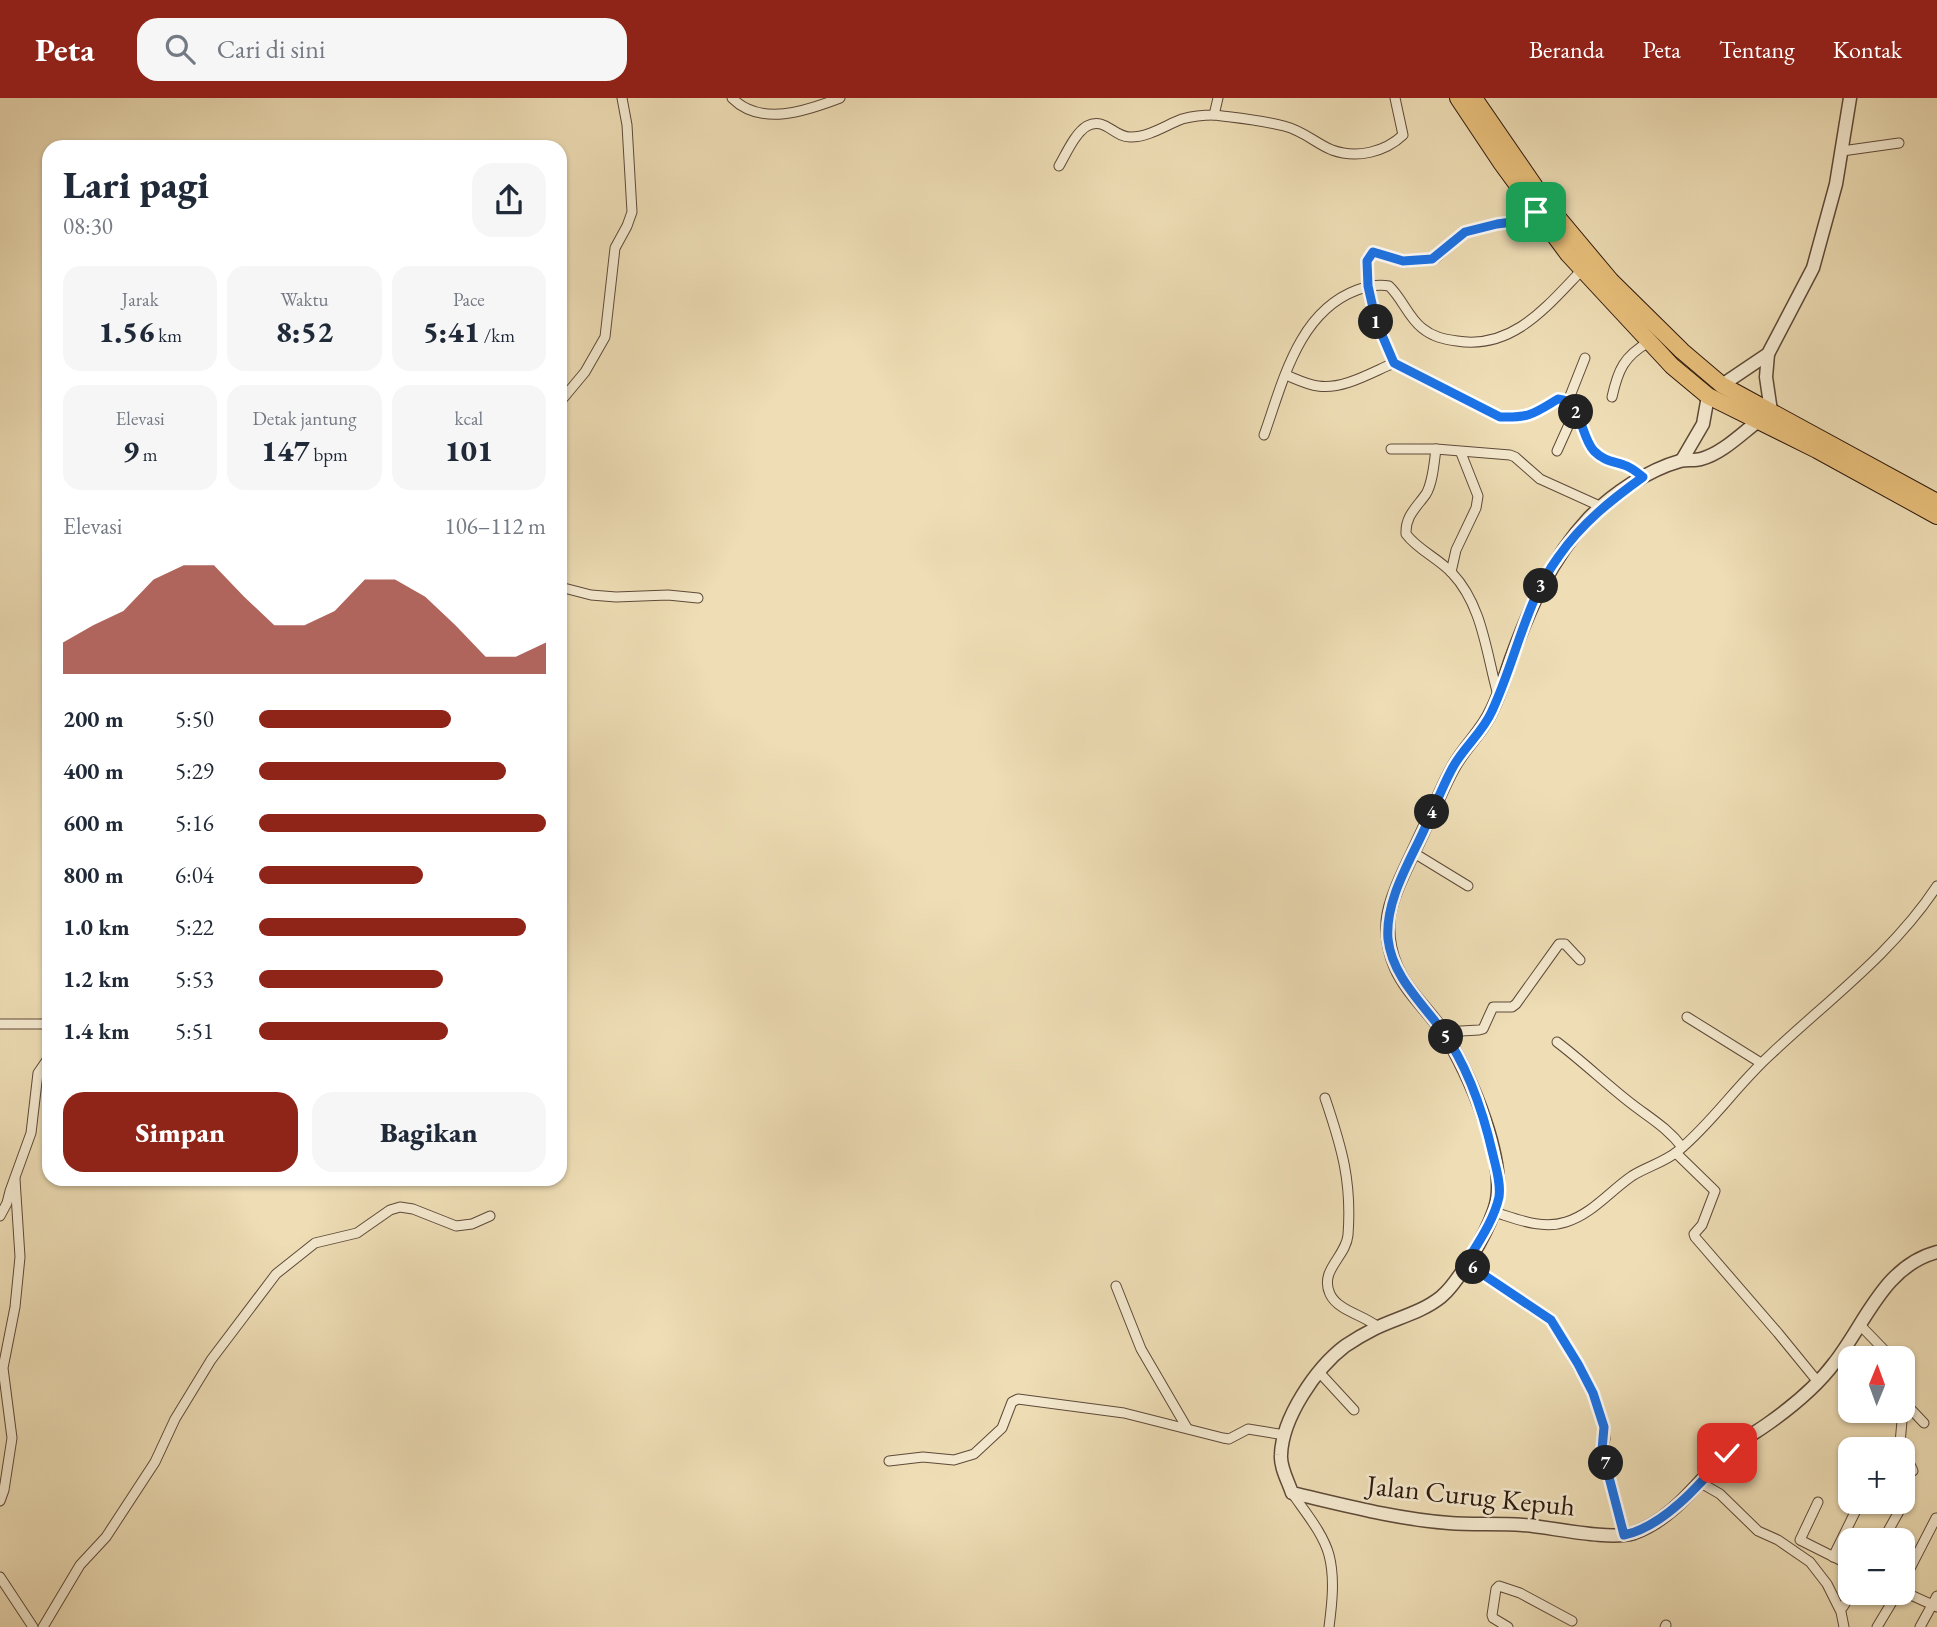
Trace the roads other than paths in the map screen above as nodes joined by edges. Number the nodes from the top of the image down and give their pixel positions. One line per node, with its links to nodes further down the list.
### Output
1 (622, 98): 25 (street)
2 (733, 98): 3 (street)
3 (839, 98)
4 (1218, 98): 9 (street)
5 (1395, 98): 9 (street)
6 (1458, 98): 10 (highway)
7 (1475, 98): 10 (highway)
8 (1850, 98): 12 (street)
9 (1214, 115): 14 (street)
10 (1497, 143): 13 (highway)
11 (1899, 144): 12 (street)
12 (1843, 151): 20 (street)
13 (1509, 161): 15 (highway); 16 (highway)
14 (1059, 166)
15 (1536, 212): 16 (highway); 18 (street)
16 (1574, 250): 17 (highway); 24 (highway)
17 (1582, 270): 18 (street); 19 (highway)
18 (1368, 286): 22 (street); 23 (street)
19 (1649, 342): 26 (highway); 27 (street)
20 (1768, 354): 24 (street); 30 (street)
21 (1585, 358): 28 (street)
22 (1394, 363): 23 (street); 28 (street)
23 (1286, 375): 32 (street)
24 (1722, 385): 30 (highway)
25 (567, 393)
26 (1708, 396): 31 (highway); 37 (street)
27 (1612, 397)
28 (1568, 401): 29 (street)
29 (1575, 409): 35 (street); 38 (street)
30 (1772, 411): 39 (highway)
31 (1757, 422): 37 (street); 39 (highway)
32 (1264, 435)
33 (1391, 449): 34 (street)
34 (1436, 449): 36 (street); 43 (street)
35 (1557, 450)
36 (1461, 453): 41 (street); 43 (street)
37 (1682, 460): 38 (street)
38 (1643, 477): 41 (street)
39 (1911, 495): 40 (highway); 42 (highway)
40 (1937, 502)
41 (1602, 507): 46 (street)
42 (1937, 516)
43 (1451, 572): 46 (street)
44 (567, 589): 45 (street)
45 (698, 598)
46 (1498, 695): 47 (street)
47 (1414, 853): 48 (street); 54 (street)
48 (1468, 886)
49 (1937, 886): 56 (street)
50 (1580, 960): 54 (street)
51 (1687, 1017): 56 (street)
52 (0, 1024): 53 (street)
53 (42, 1024)
54 (1443, 1032): 61 (street)
55 (1557, 1042): 59 (street)
56 (1761, 1063): 59 (street)
57 (42, 1067): 60 (street)
58 (1325, 1098): 68 (street)
59 (1679, 1150): 61 (street); 71 (street)
60 (15, 1179): 62 (street); 80 (street)
61 (1494, 1212): 65 (street)
62 (0, 1216)
63 (490, 1216): 95 (street)
64 (1937, 1252): 67 (street)
65 (1466, 1263): 68 (street); 84 (street)
66 (1116, 1286): 75 (street)
67 (1859, 1324): 69 (street); 71 (street)
68 (1378, 1327): 70 (street)
69 (1880, 1346)
70 (1319, 1372): 72 (street); 76 (street)
71 (1818, 1382): 78 (street)
72 (1354, 1410)
73 (1915, 1414): 74 (street)
74 (1924, 1423)
75 (1187, 1429): 76 (street); 77 (street)
76 (1285, 1435): 79 (street)
77 (889, 1461)
78 (1701, 1483): 84 (street); 98 (street)
79 (1292, 1493): 84 (street, Jalan Curug Kepuh); 96 (street)
80 (0, 1501)
81 (1818, 1502): 85 (street)
82 (1854, 1514): 85 (street)
83 (1936, 1518): 87 (street)
84 (1624, 1535)
85 (1833, 1557): 86 (street)
86 (1838, 1559)
87 (1915, 1559)
88 (0, 1577): 94 (street)
89 (1937, 1596): 92 (street)
90 (1915, 1598): 92 (street)
91 (1891, 1605): 99 (street)
92 (1935, 1606): 100 (street)
93 (1572, 1621): 97 (street)
94 (33, 1627)
95 (43, 1627)
96 (1329, 1627)
97 (1508, 1627)
98 (1844, 1627)
99 (1877, 1627)
100 (1920, 1627)

